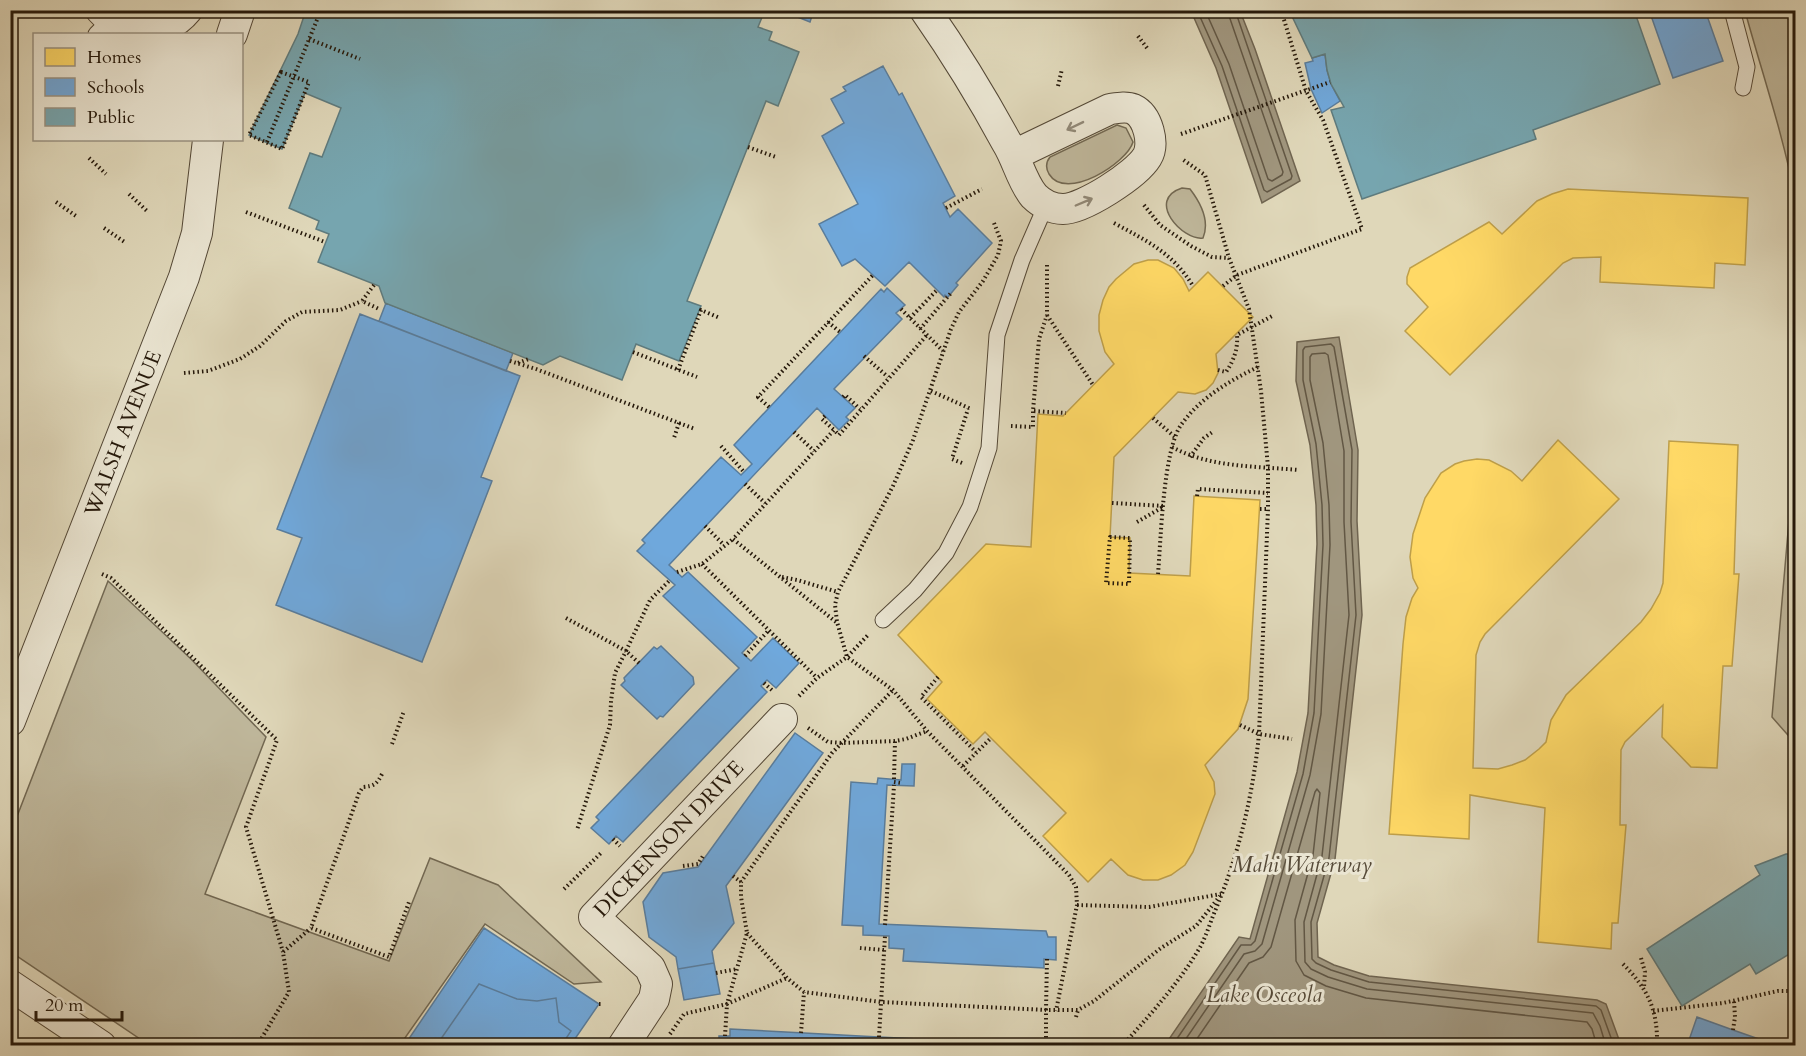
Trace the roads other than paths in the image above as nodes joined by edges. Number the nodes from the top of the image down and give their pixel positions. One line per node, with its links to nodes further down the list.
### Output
1 (187, 10): 5 (street)
2 (240, 10): 6 (street)
3 (925, 10): 9 (street)
4 (1732, 10): 7 (lane)
5 (116, 26)
6 (232, 33)
7 (1743, 88)
8 (208, 141): 13 (street, WALSH AVENUE)
9 (1014, 155): 10 (street); 10 (street, one-way to 9)
10 (1046, 205): 11 (lane)
11 (883, 620)
12 (793, 714): 16 (street, DICKENSON DRIVE)
13 (10, 721)
14 (10, 985): 15 (street)
15 (101, 1046)
16 (623, 1046)

